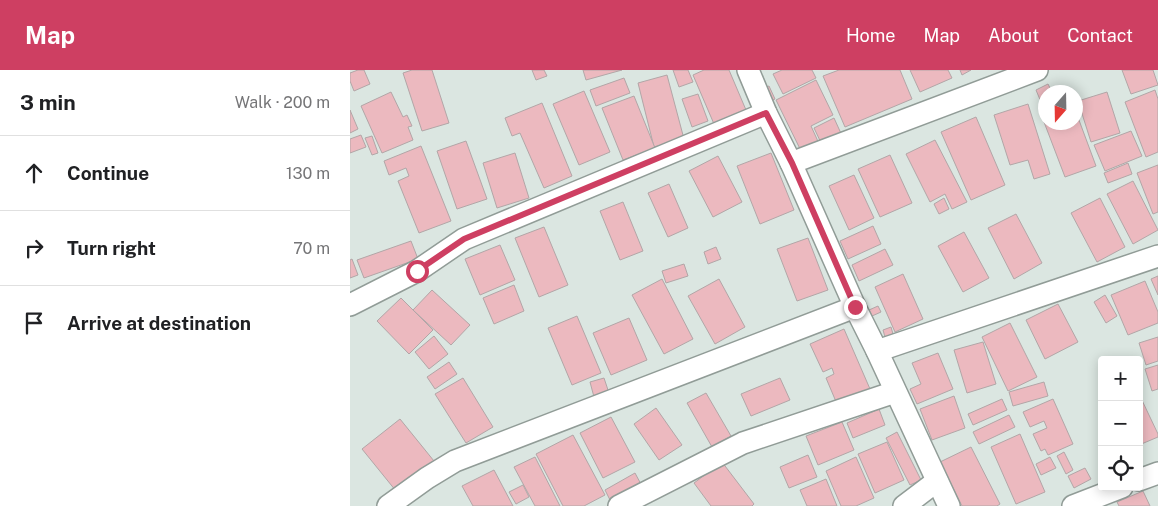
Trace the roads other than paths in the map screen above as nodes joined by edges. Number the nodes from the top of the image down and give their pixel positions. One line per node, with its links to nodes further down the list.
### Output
1 (748, 70): 3 (street)
2 (1037, 70): 4 (street)
3 (766, 113): 4 (street); 6 (street)
4 (792, 163): 7 (street)
5 (1158, 256): 8 (street)
6 (350, 305)
7 (855, 307): 8 (street); 14 (street)
8 (877, 351): 9 (street)
9 (895, 392): 12 (street); 15 (street)
10 (1158, 473): 11 (street)
11 (1143, 479)
12 (937, 481): 16 (street); 17 (street)
13 (1112, 491): 18 (street)
14 (388, 506)
15 (619, 506)
16 (904, 506)
17 (949, 506)
18 (1073, 506)

